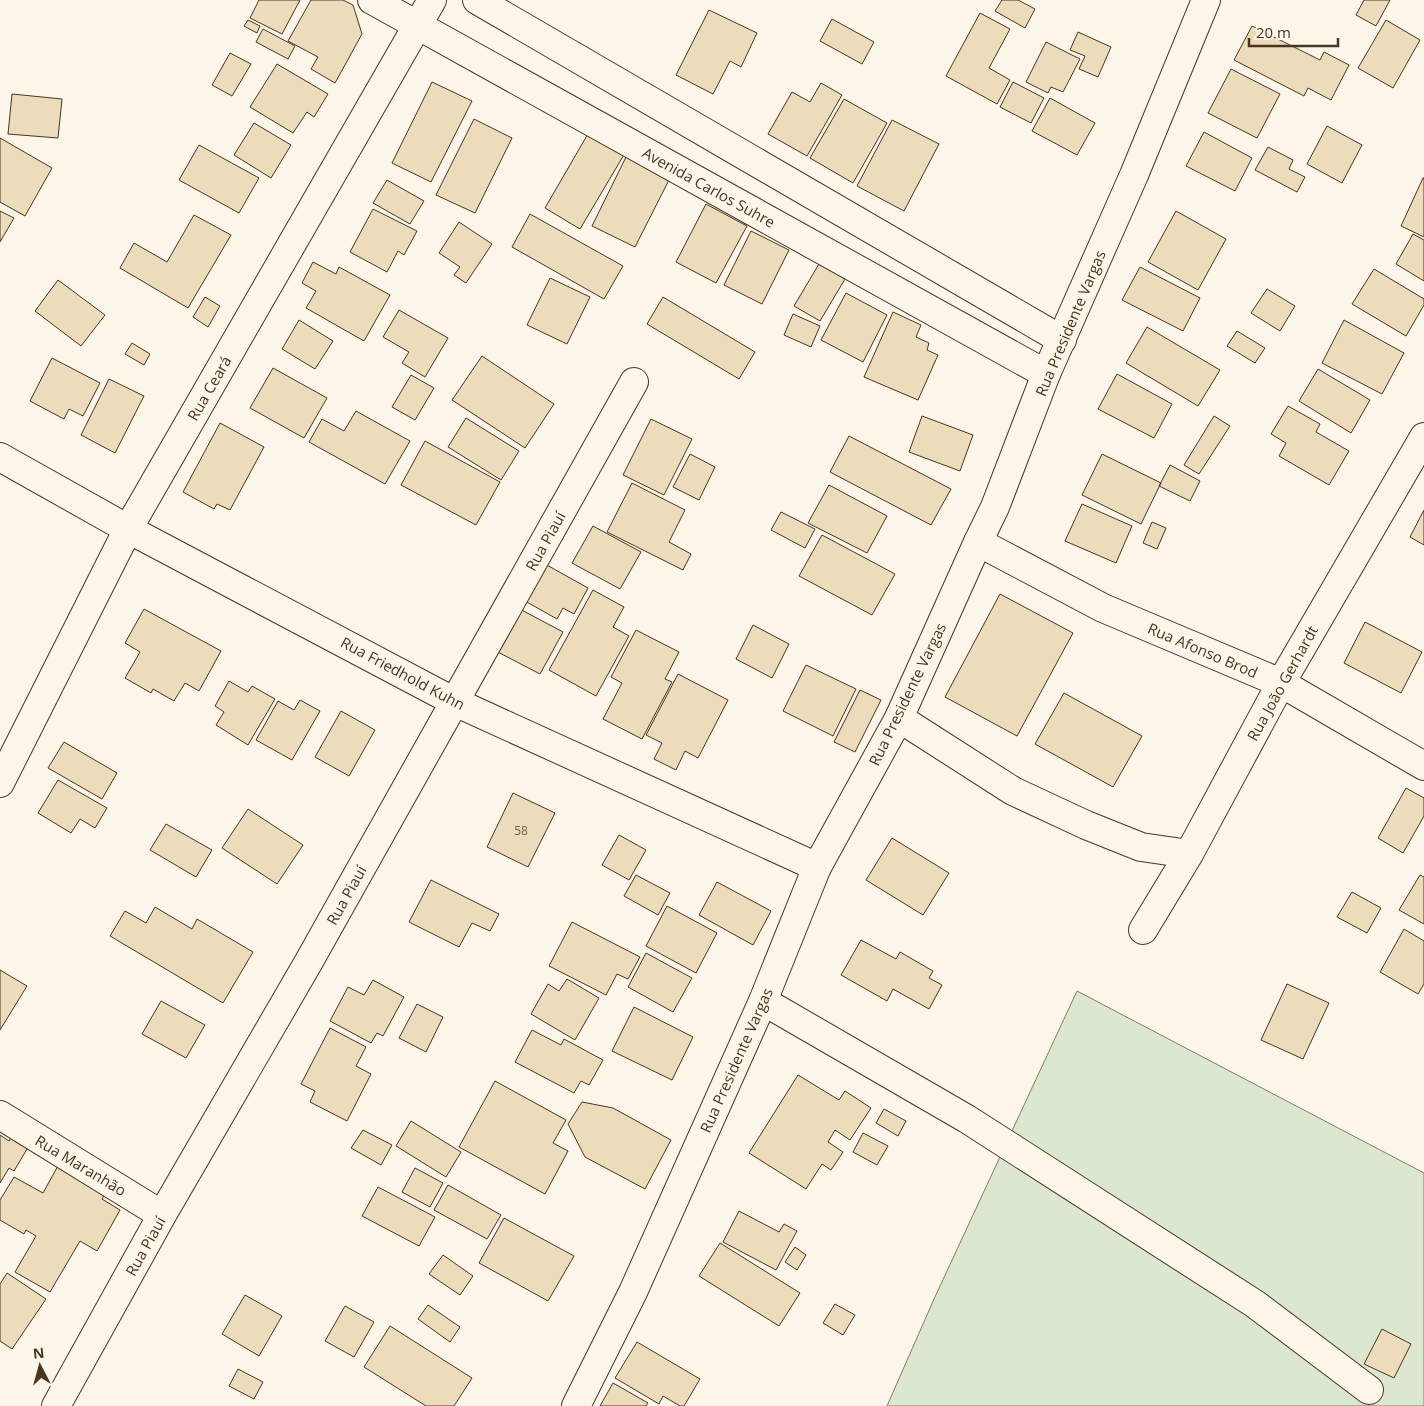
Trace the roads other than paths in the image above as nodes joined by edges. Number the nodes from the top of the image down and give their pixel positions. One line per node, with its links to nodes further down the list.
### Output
1 (372, 0): 5 (street, Avenida Carlos Suhre)
2 (432, 0): 5 (street, Rua Ceará)
3 (477, 0): 6 (street)
4 (1206, 0): 6 (street, Rua Presidente Vargas)
5 (417, 26): 7 (street, Avenida Carlos Suhre); 11 (street, Rua Ceará)
6 (1062, 340): 7 (street, Rua Presidente Vargas)
7 (1046, 374): 12 (street, Rua Presidente Vargas)
8 (634, 382): 14 (street, Rua Piauí)
9 (1424, 438): 13 (street, Rua João Gerhardt)
10 (0, 457): 11 (street, Rua Friedhold Kuhn)
11 (128, 528): 14 (street, Rua Friedhold Kuhn); 17 (street, Rua Ceará)
12 (978, 542): 13 (street, Rua Afonso Brod); 15 (street, Rua Presidente Vargas)
13 (1281, 683): 16 (street, Rua Afonso Brod); 18 (street, Rua João Gerhardt)
14 (455, 702): 19 (street, Rua Friedhold Kuhn); 23 (street, Rua Piauí)
15 (899, 718): 18 (street); 19 (street, Rua Presidente Vargas)
16 (1424, 766)
17 (0, 783)
18 (1189, 854): 20 (street, Rua João Gerhardt)
19 (816, 867): 21 (street, Rua Presidente Vargas)
20 (1143, 930)
21 (763, 1001): 24 (street); 26 (street, Rua Presidente Vargas)
22 (0, 1115): 23 (street, Rua Maranhão)
23 (162, 1215): 25 (street, Rua Piauí)
24 (1369, 1390)
25 (56, 1406)
26 (576, 1406)

